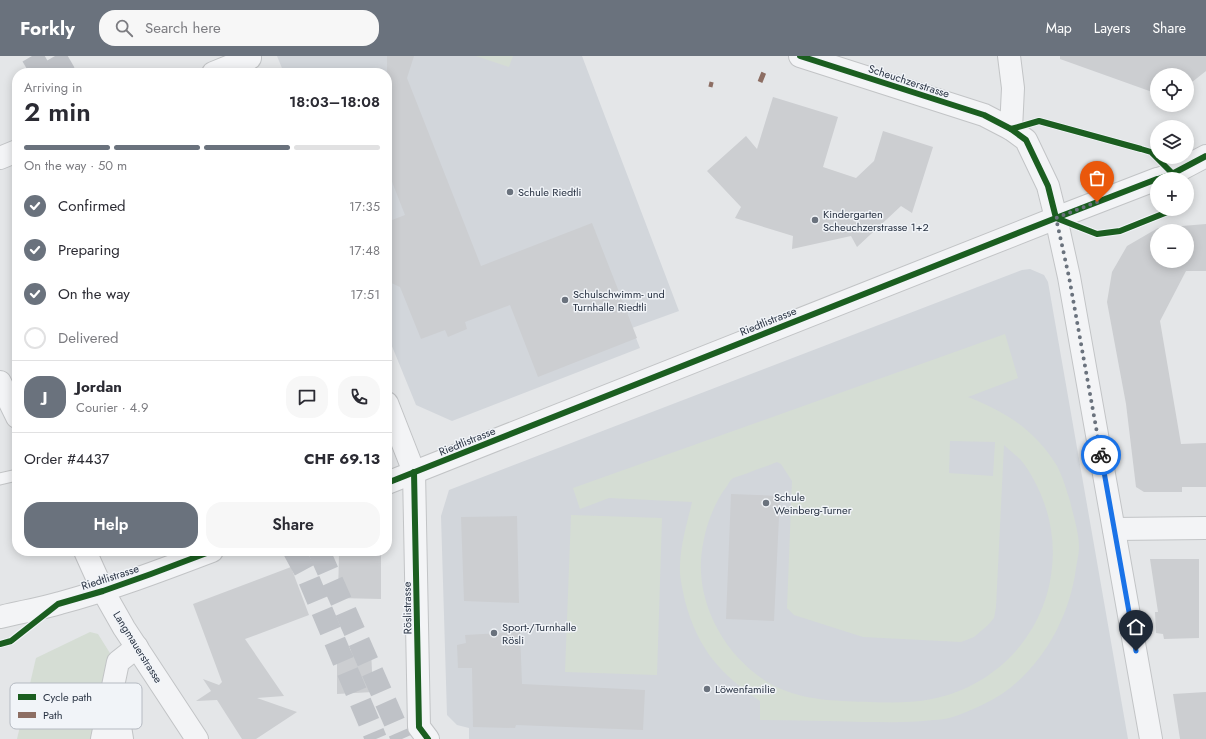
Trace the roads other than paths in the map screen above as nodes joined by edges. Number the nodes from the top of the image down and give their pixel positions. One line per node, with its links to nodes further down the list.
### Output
1 (800, 56): 5 (street, Scheuchzerstrasse)
2 (1009, 56): 5 (street)
3 (252, 62): 4 (street)
4 (231, 68)
5 (1011, 129): 11 (street, Scheuchzerstrasse)
6 (12, 153): 8 (street)
7 (1206, 156): 9 (street, Riedtlistrasse)
8 (0, 158)
9 (1176, 172)
10 (1150, 182): 11 (street, Riedtlistrasse)
11 (1056, 218): 15 (street, Riedtlistrasse); 20 (street, Scheuchzerstrasse)
12 (0, 382): 13 (street)
13 (12, 407)
14 (392, 416): 15 (street, Röslistrasse)
15 (414, 472): 18 (street, Riedtlistrasse); 32 (street, Röslistrasse)
16 (12, 476): 17 (lane)
17 (0, 479)
18 (392, 481)
19 (1206, 528): 20 (street)
20 (1114, 529): 33 (street, Scheuchzerstrasse)
21 (87, 556): 23 (street, Langmauerstrasse)
22 (199, 556): 23 (street, Riedtlistrasse)
23 (103, 591): 24 (street, Riedtlistrasse); 25 (street, Langmauerstrasse)
24 (0, 617)
25 (137, 647): 26 (street); 31 (street, Langmauerstrasse)
26 (113, 683)
27 (104, 729): 29 (street)
28 (120, 729): 30 (street)
29 (102, 739)
30 (122, 739)
31 (197, 739)
32 (428, 739)
33 (1151, 739)

